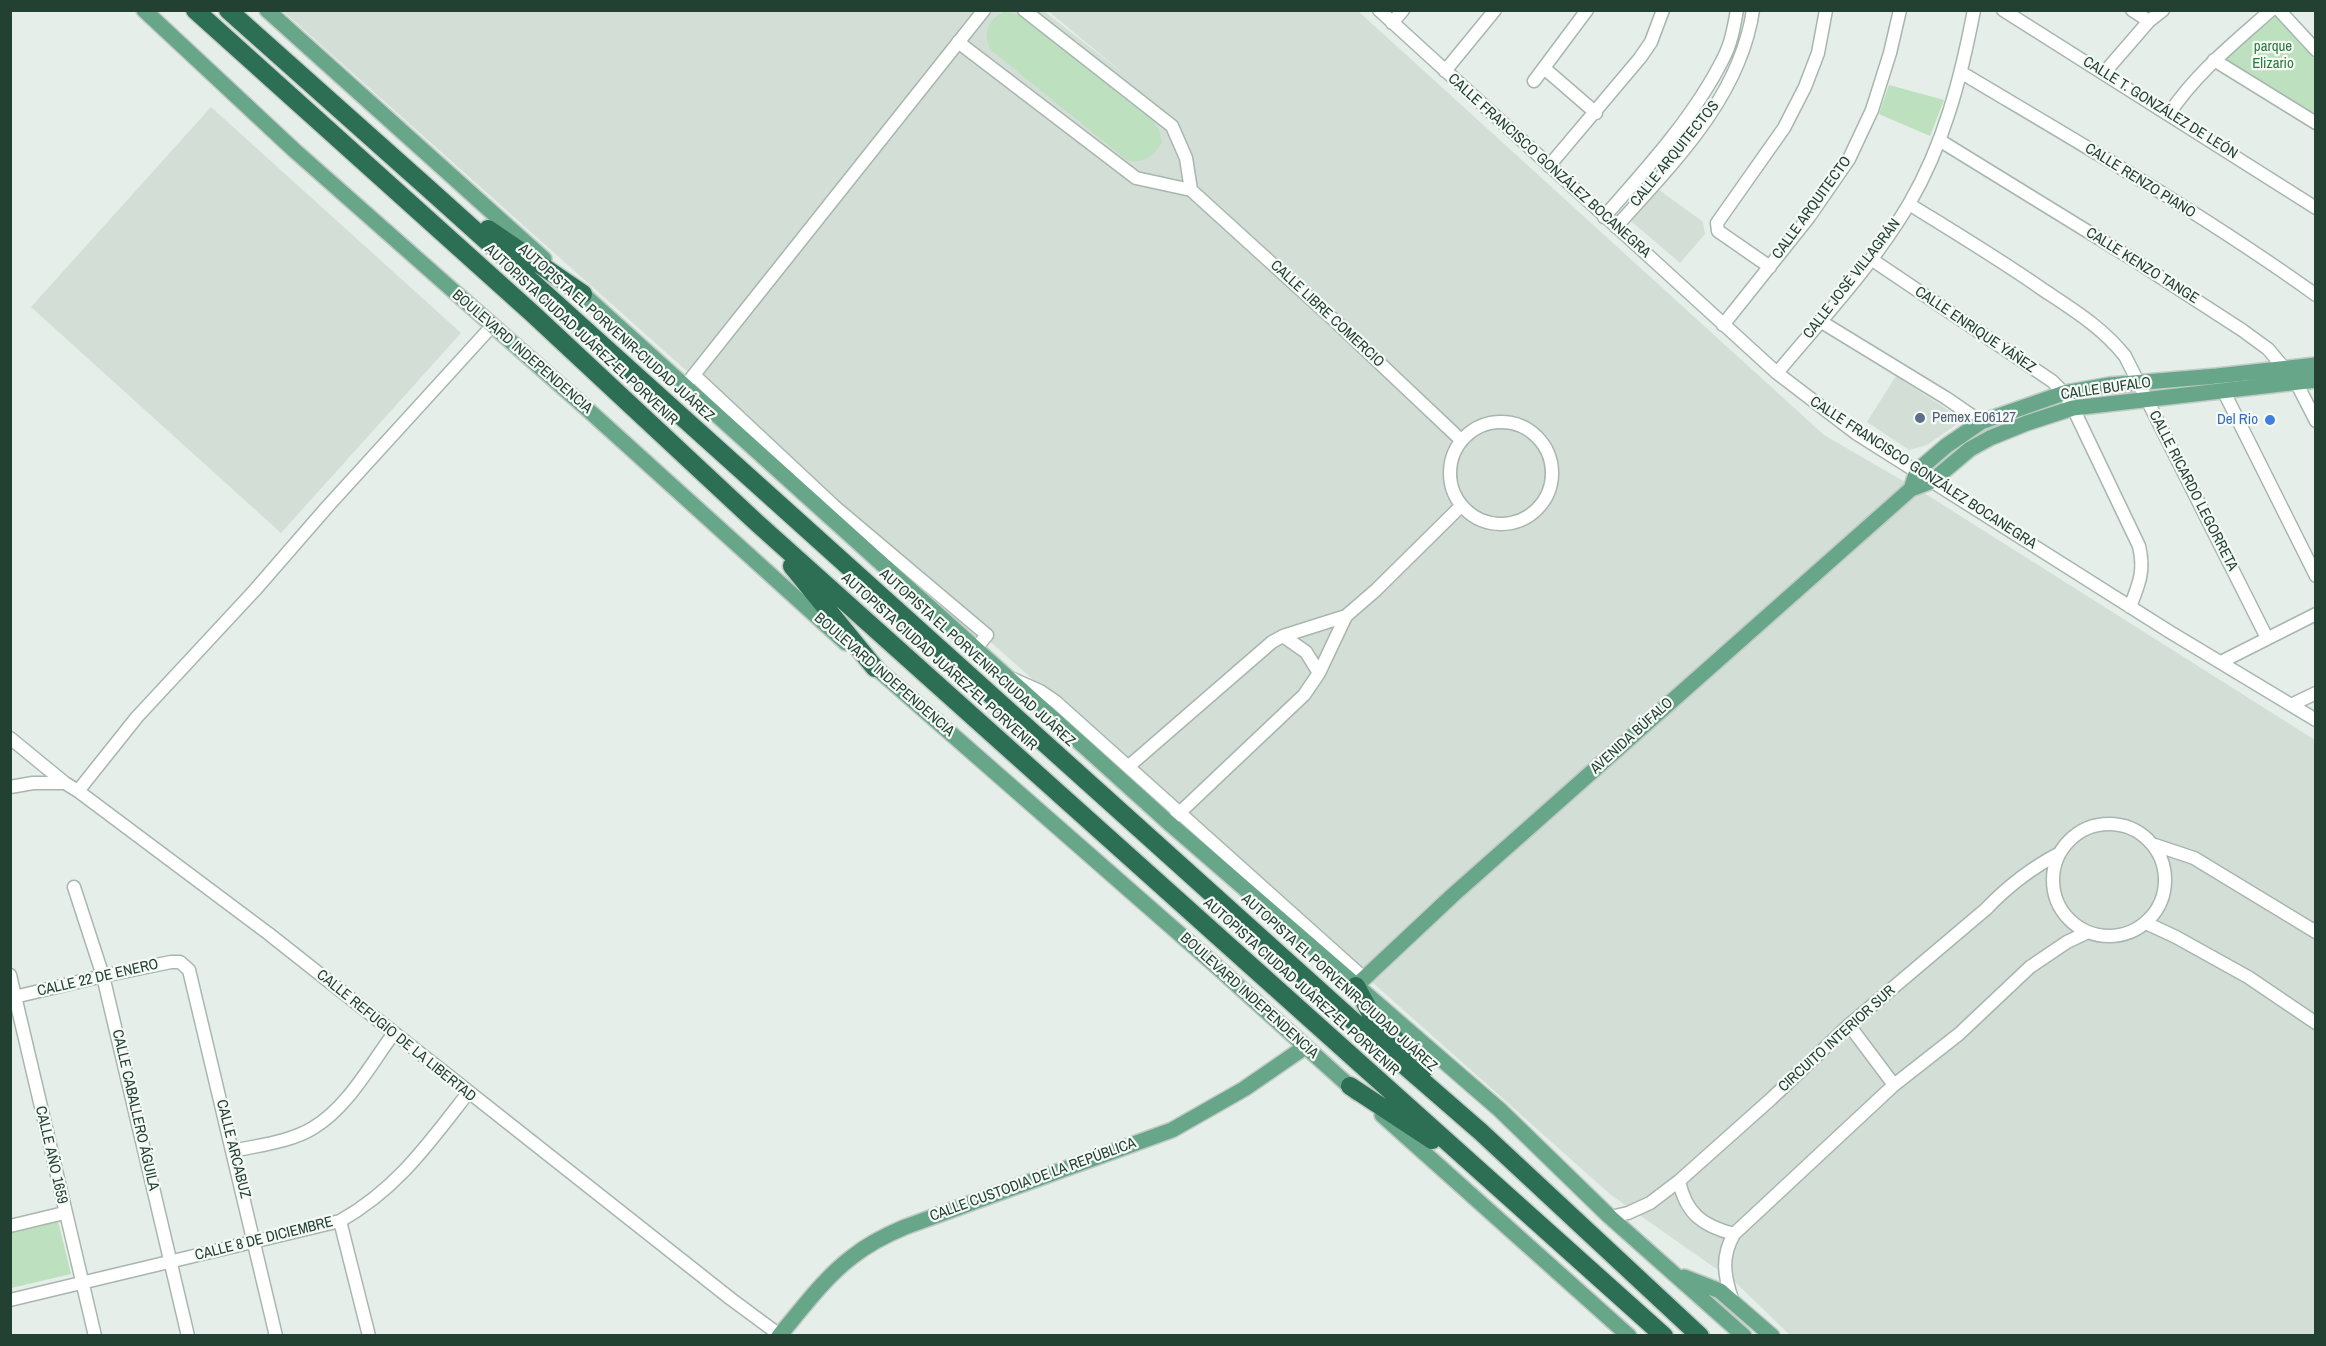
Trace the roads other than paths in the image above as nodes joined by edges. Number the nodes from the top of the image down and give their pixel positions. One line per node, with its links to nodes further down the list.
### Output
1 (144, 10): 51 (main road, BOULEVARD INDEPENDENCIA)
2 (195, 10): 72 (highway, AUTOPISTA CIUDAD JUÁREZ-EL PORVENIR)
3 (228, 10): 39 (highway, AUTOPISTA EL PORVENIR-CIUDAD JUÁREZ)
4 (267, 10): 47 (main road)
5 (984, 10): 24 (street)
6 (1024, 10): 40 (street)
7 (1379, 10): 23 (street, CALLE FRANCISCO GONZÁLEZ BOCANEGRA)
8 (1403, 10): 23 (street)
9 (1495, 10): 30 (street)
10 (1587, 10): 29 (street)
11 (1663, 10): 34 (street)
12 (1737, 10): 26 (street, CALLE ARQUITECTOS)
13 (1753, 10): 28 (street, CALLE ARQUITECTOS)
14 (1826, 10): 46 (street)
15 (1900, 10): 46 (street, CALLE ARQUITECTO)
16 (1974, 10): 31 (street, CALLE JOSÉ VILLAGRÁN)
17 (2003, 10): 32 (street, CALLE T. GONZÁLEZ DE LEÓN)
18 (2132, 10): 22 (street)
19 (2163, 10): 22 (street)
20 (2271, 10): 27 (street)
21 (2279, 10): 25 (street)
22 (2149, 21): 32 (street)
23 (1392, 23): 30 (street, CALLE FRANCISCO GONZÁLEZ BOCANEGRA)
24 (958, 42): 40 (street, CALLE LIBRE COMERCIO); 56 (street)
25 (2316, 50)
26 (1724, 58): 28 (street); 43 (street, CALLE ARQUITECTOS)
27 (2214, 60): 35 (street); 36 (street)
28 (1738, 66): 44 (street, CALLE ARQUITECTOS)
29 (1544, 68): 33 (street); 34 (street)
30 (1445, 71): 38 (street, CALLE FRANCISCO GONZÁLEZ BOCANEGRA)
31 (1962, 73): 37 (street, CALLE JOSÉ VILLAGRÁN); 48 (street, CALLE RENZO PIANO)
32 (2104, 73): 35 (street, CALLE T. GONZÁLEZ DE LEÓN)
33 (1534, 81)
34 (1596, 113): 38 (street)
35 (2169, 114): 42 (street, CALLE T. GONZÁLEZ DE LEÓN)
36 (2316, 123)
37 (1939, 140): 41 (street, CALLE JOSÉ VILLAGRÁN); 53 (street, CALLE KENZO TANGE)
38 (1549, 166): 43 (street, CALLE FRANCISCO GONZÁLEZ BOCANEGRA)
39 (430, 190): 47 (highway); 112 (highway, AUTOPISTA EL PORVENIR-CIUDAD JUÁREZ)
40 (1191, 190): 66 (street, CALLE LIBRE COMERCIO)
41 (1909, 204): 45 (street, CALLE JOSÉ VILLAGRÁN); 59 (street, CALLE RICARDO LEGORRETA)
42 (2316, 208)
43 (1604, 217): 44 (street, CALLE FRANCISCO GONZÁLEZ BOCANEGRA)
44 (1616, 227): 50 (street, CALLE FRANCISCO GONZÁLEZ BOCANEGRA)
45 (1871, 259): 49 (street, CALLE JOSÉ VILLAGRÁN); 61 (street, CALLE ENRIQUE YÁÑEZ)
46 (1770, 267): 50 (street, CALLE ARQUITECTO)
47 (583, 294): 56 (main road)
48 (2316, 295)
49 (1820, 321): 54 (street, CALLE JOSÉ VILLAGRÁN); 65 (street)
50 (1723, 325): 54 (street, CALLE FRANCISCO GONZÁLEZ BOCANEGRA)
51 (492, 326): 81 (main road, BOULEVARD INDEPENDENCIA); 91 (street)
52 (2316, 365): 53 (main road, CALLE BUFALO)
53 (2285, 369): 55 (main road, CALLE BUFALO); 58 (street, CALLE KENZO TANGE)
54 (1777, 373): 67 (street, CALLE FRANCISCO GONZÁLEZ BOCANEGRA)
55 (2217, 376): 59 (main road, CALLE BUFALO); 60 (street)
56 (689, 381): 69 (main road)
57 (2316, 381): 58 (main road, CALLE BUFALO)
58 (2296, 382): 60 (main road, CALLE BUFALO); 64 (street, CALLE KENZO TANGE)
59 (2138, 383): 61 (main road, CALLE BUFALO); 62 (street, CALLE RICARDO LEGORRETA)
60 (2223, 391): 62 (main road, CALLE BUFALO); 73 (street)
61 (2064, 393): 63 (street, CALLE ENRIQUE YÁÑEZ); 65 (main road, CALLE BUFALO)
62 (2148, 400): 63 (main road, CALLE BUFALO); 78 (street, CALLE RICARDO LEGORRETA)
63 (2073, 408): 68 (main road, CALLE BUFALO); 74 (street, CALLE ENRIQUE YÁÑEZ)
64 (2316, 421)
65 (1981, 422): 67 (main road, CALLE BUFALO)
66 (1461, 440): 71 (street); 71 (street)
67 (1917, 471): 68 (street, CALLE FRANCISCO GONZÁLEZ BOCANEGRA); 70 (main road)
68 (1932, 481): 70 (main road, AVENIDA BÚFALO); 74 (street, CALLE FRANCISCO GONZÁLEZ BOCANEGRA)
69 (806, 488): 79 (main road); 79 (street)
70 (1911, 489): 103 (main road, AVENIDA BÚFALO)
71 (1461, 506): 76 (street)
72 (757, 523): 81 (highway); 114 (highway, AUTOPISTA CIUDAD JUÁREZ-EL PORVENIR)
73 (2316, 576)
74 (2130, 606): 80 (street, CALLE FRANCISCO GONZÁLEZ BOCANEGRA)
75 (2316, 614): 78 (street)
76 (1346, 616): 77 (street); 82 (street)
77 (1283, 636): 82 (street); 88 (street)
78 (2267, 638): 80 (street)
79 (976, 648): 83 (main road)
80 (2221, 662): 85 (street, CALLE FRANCISCO GONZÁLEZ BOCANEGRA)
81 (875, 668): 108 (main road, BOULEVARD INDEPENDENCIA)
82 (1319, 673): 93 (street)
83 (1007, 676): 88 (street); 92 (main road)
84 (2316, 693): 85 (street)
85 (2291, 705): 86 (street, CALLE FRANCISCO GONZÁLEZ BOCANEGRA)
86 (2316, 720)
87 (10, 738): 89 (street, CALLE REFUGIO DE LA LIBERTAD)
88 (1129, 766): 92 (street)
89 (65, 783): 90 (street); 91 (street, CALLE REFUGIO DE LA LIBERTAD)
90 (10, 787)
91 (78, 790): 107 (street, CALLE REFUGIO DE LA LIBERTAD)
92 (1144, 790): 93 (main road)
93 (1175, 818): 103 (main road)
94 (2155, 845): 95 (street); 97 (street); 99 (street)
95 (2060, 853): 98 (street); 106 (street, CIRCUITO INTERIOR SUR)
96 (74, 887): 102 (street, CALLE CABALLERO ÁGUILA)
97 (2146, 923): 98 (street); 105 (street)
98 (2088, 932): 109 (street)
99 (2316, 933)
100 (185, 965): 102 (street, CALLE 22 DE ENERO); 113 (street, CALLE ARCABUZ)
101 (10, 975): 104 (street, CALLE AÑO 1659)
102 (103, 976): 104 (street, CALLE 22 DE ENERO); 122 (street, CALLE CABALLERO ÁGUILA)
103 (1360, 982): 112 (highway); 117 (main road)
104 (13, 998): 116 (street, CALLE AÑO 1659)
105 (2316, 1023)
106 (1849, 1025): 109 (street); 115 (street, CIRCUITO INTERIOR SUR)
107 (394, 1033): 111 (street, CALLE REFUGIO DE LA LIBERTAD); 113 (street)
108 (1305, 1047): 110 (main road, BOULEVARD INDEPENDENCIA); 132 (main road, CALLE CUSTODIA DE LA REPÚBLICA)
109 (1894, 1085): 120 (street)
110 (1350, 1086): 114 (highway); 133 (main road, BOULEVARD INDEPENDENCIA)
111 (468, 1093): 118 (street, CALLE 8 DE DICIEMBRE); 132 (street, CALLE REFUGIO DE LA LIBERTAD)
112 (1481, 1132): 136 (highway, AUTOPISTA EL PORVENIR-CIUDAD JUÁREZ)
113 (233, 1151): 121 (street, CALLE ARCABUZ)
114 (1482, 1172): 127 (highway, AUTOPISTA CIUDAD JUÁREZ-EL PORVENIR)
115 (1679, 1181): 117 (street, CIRCUITO INTERIOR SUR); 120 (street)
116 (64, 1213): 119 (street); 124 (street, CALLE AÑO 1659)
117 (1610, 1217): 123 (main road)
118 (340, 1221): 121 (street, CALLE 8 DE DICIEMBRE); 131 (street)
119 (10, 1226)
120 (1734, 1234): 125 (street)
121 (255, 1242): 122 (street, CALLE 8 DE DICIEMBRE); 130 (street, CALLE ARCABUZ)
122 (171, 1262): 124 (street, CALLE 8 DE DICIEMBRE); 129 (street, CALLE CABALLERO ÁGUILA)
123 (1674, 1273): 125 (main road); 137 (main road)
124 (82, 1283): 126 (street, CALLE 8 DE DICIEMBRE); 128 (street, CALLE AÑO 1659)
125 (1732, 1299): 138 (main road)
126 (10, 1300)
127 (1637, 1311): 134 (highway); 135 (highway, AUTOPISTA CIUDAD JUÁREZ-EL PORVENIR)
128 (94, 1335)
129 (188, 1335)
130 (276, 1335)
131 (369, 1335)
132 (780, 1335)
133 (1629, 1335)
134 (1656, 1335)
135 (1664, 1335)
136 (1700, 1335)
137 (1744, 1335)
138 (1772, 1335)

